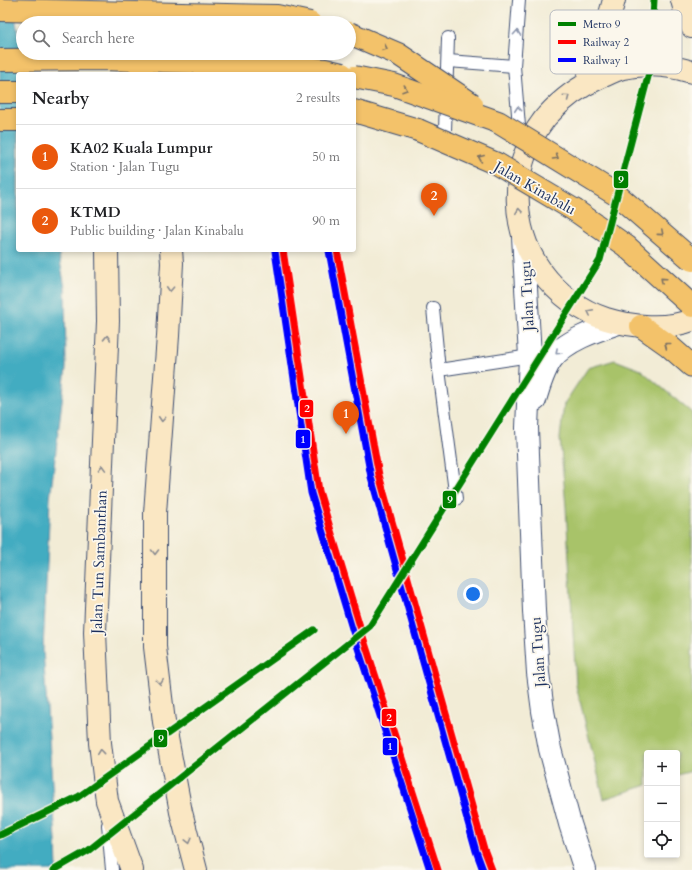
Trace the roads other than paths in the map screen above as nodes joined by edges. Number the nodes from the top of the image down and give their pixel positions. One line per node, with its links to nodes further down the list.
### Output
1 (519, 0): 14 (lane, one-way to 1)
2 (614, 0): 5 (main road)
3 (682, 0): 7 (main road)
4 (0, 10): 6 (highway, bridge)
5 (611, 10)
6 (277, 16)
7 (692, 27)
8 (356, 36): 27 (highway, one-way to 27, bridge)
9 (448, 38): 13 (lane)
10 (0, 60): 11 (highway, bridge)
11 (16, 60)
12 (133, 60): 16 (highway, bridge)
13 (448, 61): 14 (lane); 30 (lane)
14 (514, 66): 31 (lane, one-way to 14)
15 (682, 69): 17 (main road)
16 (334, 72)
17 (692, 72)
18 (589, 74): 21 (main road)
19 (608, 74): 21 (main road)
20 (356, 77): 27 (highway, one-way to 27, bridge)
21 (586, 84): 31 (main road, one-way to 21)
22 (0, 92): 23 (highway)
23 (16, 92)
24 (356, 113): 29 (highway, Jalan Kinabalu)
25 (0, 120): 26 (highway)
26 (16, 120)
27 (498, 122): 35 (highway, one-way to 35, bridge)
28 (356, 126): 29 (highway)
29 (418, 130): 36 (highway, Jalan Kinabalu, one-way to 29, bridge)
30 (445, 131)
31 (522, 162): 32 (main road, one-way to 31)
32 (523, 236): 39 (main road, one-way to 32); 41 (street, Jalan Tugu)
33 (107, 252): 46 (main road, Jalan Tun Sambanthan, one-way to 33)
34 (171, 252): 49 (main road, one-way to 49)
35 (692, 260)
36 (692, 306)
37 (432, 308): 43 (lane)
38 (692, 320): 40 (main road)
39 (618, 323): 40 (main road); 44 (street, Jalan Tugu, one-way to 44)
40 (641, 326): 42 (highway, one-way to 40)
41 (530, 356): 43 (lane); 44 (street, Jalan Tugu)
42 (692, 366)
43 (439, 370): 45 (lane)
44 (528, 428): 50 (street, Jalan Tugu)
45 (456, 499)
46 (107, 801): 47 (lane); 48 (main road, Jalan Tun Sambanthan)
47 (112, 870)
48 (132, 870)
49 (196, 870)
50 (585, 870)

